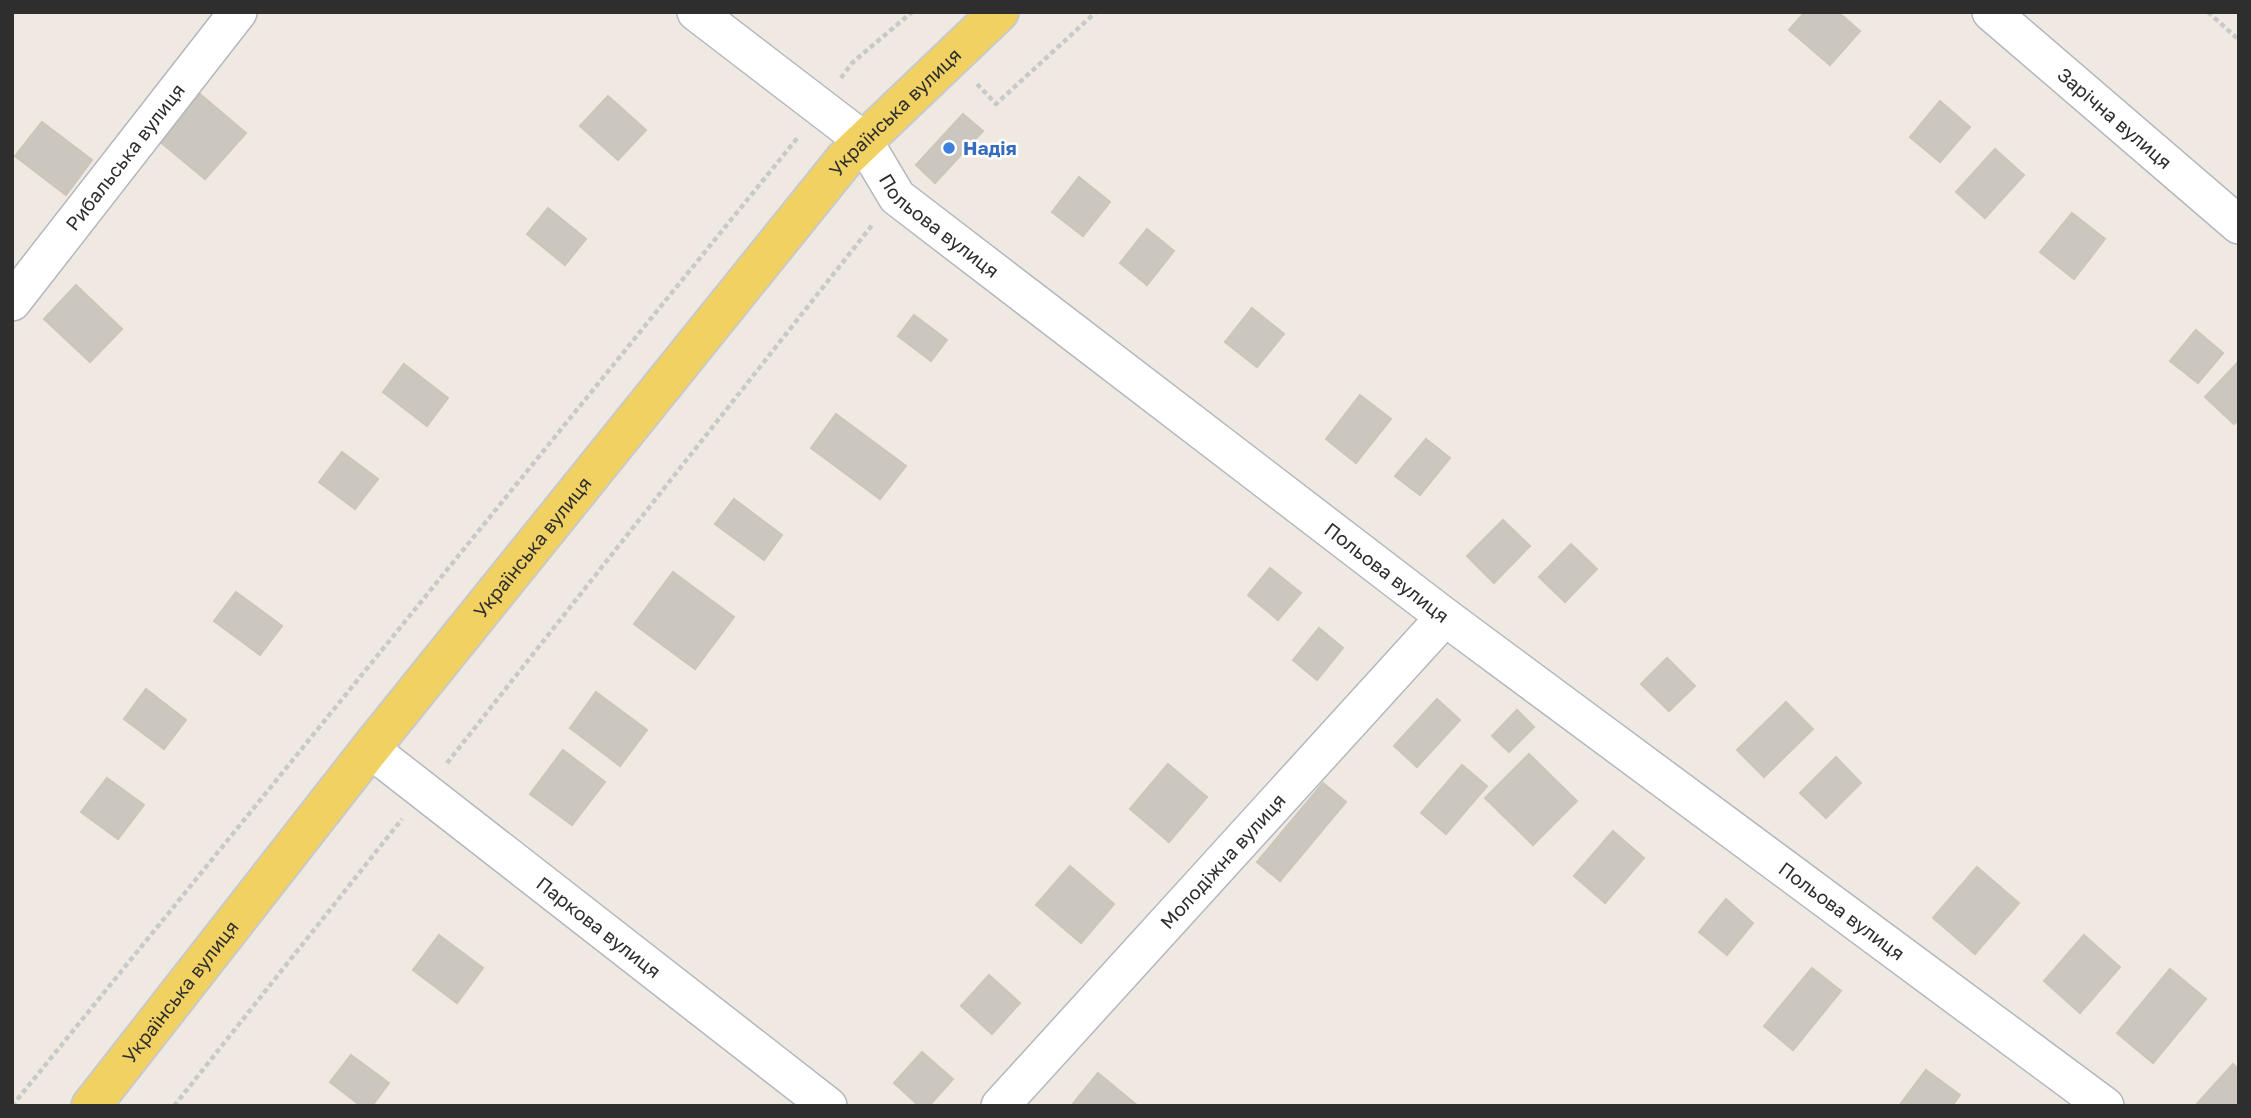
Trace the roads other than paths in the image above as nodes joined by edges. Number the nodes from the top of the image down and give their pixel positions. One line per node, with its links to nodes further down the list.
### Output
1 (238, 12): 7 (street, Рибальська вулиця)
2 (696, 12): 5 (street, Польова вулиця)
3 (999, 12): 5 (main road, Українська вулиця)
4 (1991, 12): 6 (street, Зарічна вулиця)
5 (863, 140): 8 (street, Польова вулиця); 9 (main road, Українська вулиця)
6 (2239, 225)
7 (12, 302)
8 (1446, 617): 12 (street, Молодіжна вулиця); 13 (street, Польова вулиця)
9 (370, 749): 10 (main road, Українська вулиця); 11 (street, Паркова вулиця)
10 (92, 1106)
11 (828, 1106)
12 (1000, 1106)
13 (2105, 1106)

